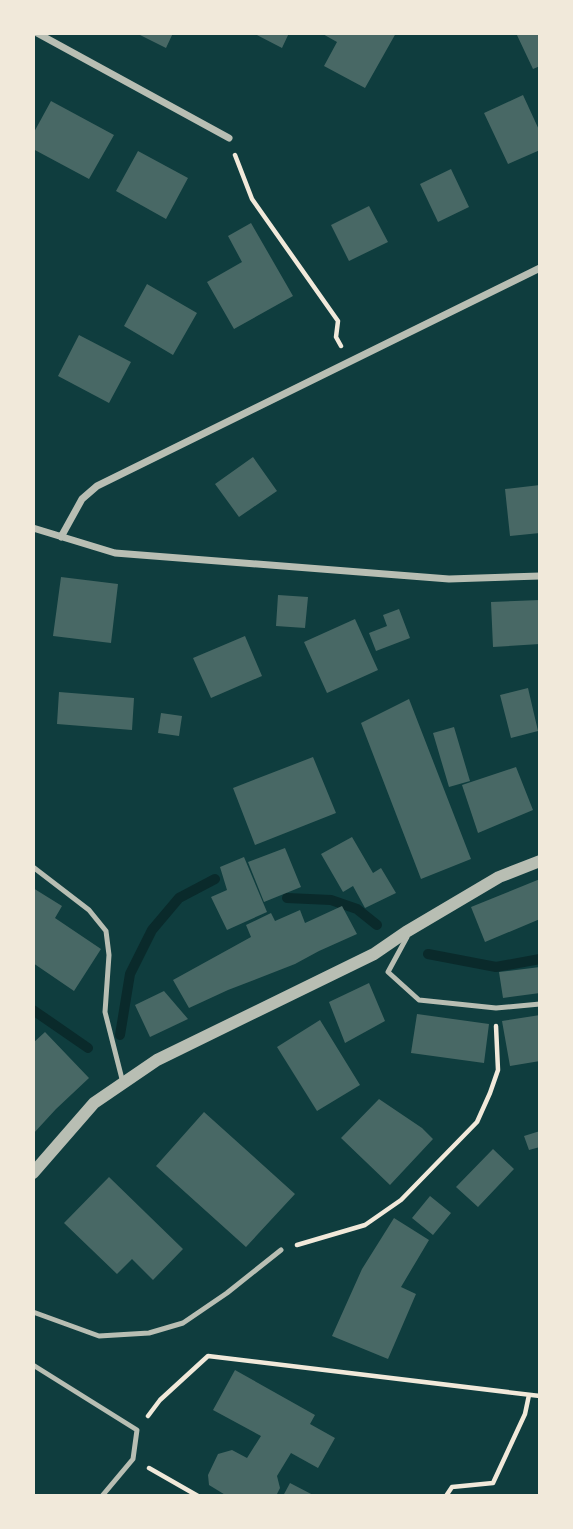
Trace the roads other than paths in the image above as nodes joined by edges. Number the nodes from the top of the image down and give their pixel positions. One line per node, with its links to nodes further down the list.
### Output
1 (37, 33): 2 (street)
2 (229, 138)
3 (540, 268): 5 (street)
4 (33, 528): 5 (street)
5 (61, 537): 6 (street)
6 (540, 576)
7 (540, 861): 9 (street)
8 (33, 867): 11 (lane)
9 (405, 933): 10 (lane); 11 (street)
10 (540, 1004)
11 (124, 1083): 12 (street)
12 (33, 1173)
13 (282, 1250): 14 (lane)
14 (33, 1312)
15 (33, 1365): 16 (lane)
16 (102, 1496)

